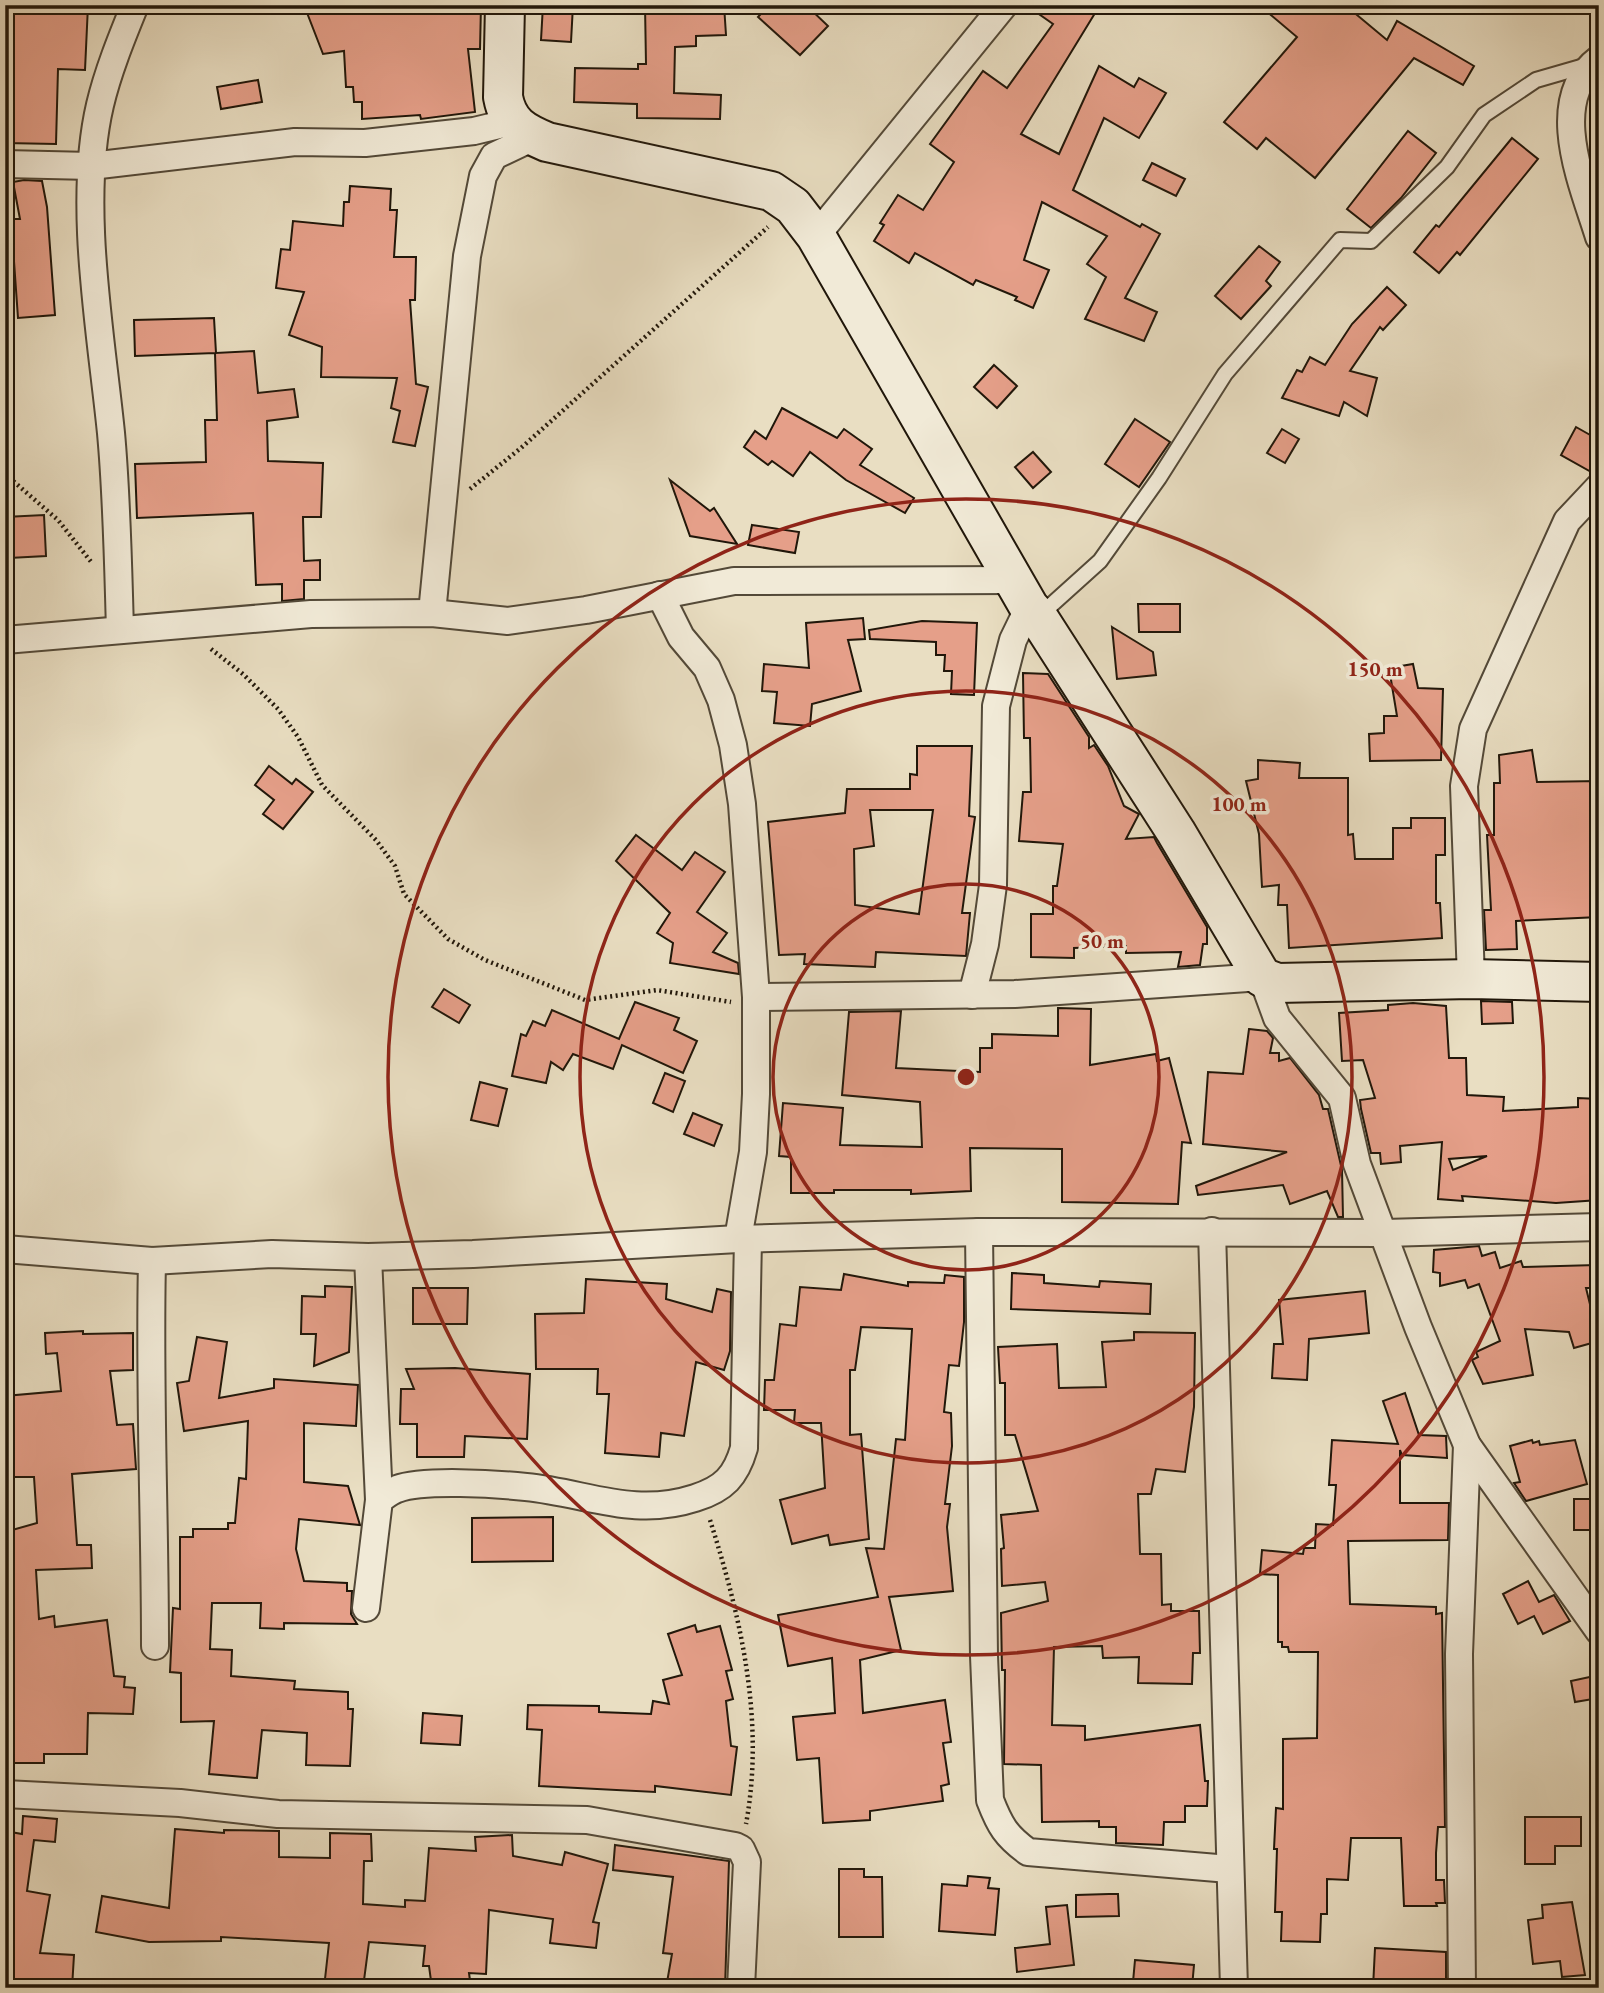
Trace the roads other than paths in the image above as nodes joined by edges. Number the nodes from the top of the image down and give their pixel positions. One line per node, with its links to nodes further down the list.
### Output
1 (135, 5): 7 (street)
2 (505, 5): 5 (main road)
3 (1004, 5): 8 (street)
4 (1596, 61): 9 (street); 12 (lane)
5 (523, 129): 7 (street); 8 (main road); 13 (street)
6 (5, 164): 7 (street)
7 (91, 166): 14 (street)
8 (816, 236): 12 (main road)
9 (1599, 237)
10 (1599, 486): 17 (street)
11 (660, 595): 12 (street); 13 (street); 20 (street)
12 (1027, 601): 16 (main road); 19 (street)
13 (432, 614): 14 (street)
14 (120, 630): 15 (street)
15 (5, 640)
16 (1262, 977): 17 (main road); 19 (street); 24 (street)
17 (1471, 979): 18 (main road)
18 (1599, 982)
19 (972, 995): 20 (street)
20 (756, 1002): 25 (street)
21 (1599, 1227): 24 (street)
22 (979, 1231): 23 (street); 25 (street); 35 (street)
23 (1212, 1231): 24 (street); 35 (street)
24 (1385, 1233): 29 (street)
25 (743, 1238): 27 (street); 30 (street)
26 (5, 1249): 28 (street)
27 (368, 1257): 28 (street); 30 (street)
28 (152, 1261): 33 (street)
29 (1467, 1445): 32 (street); 38 (street)
30 (379, 1500): 31 (street)
31 (366, 1608)
32 (1599, 1630)
33 (155, 1646)
34 (5, 1794): 36 (street)
35 (1229, 1869): 37 (street)
36 (741, 1988)
37 (1234, 1988)
38 (1462, 1988)

